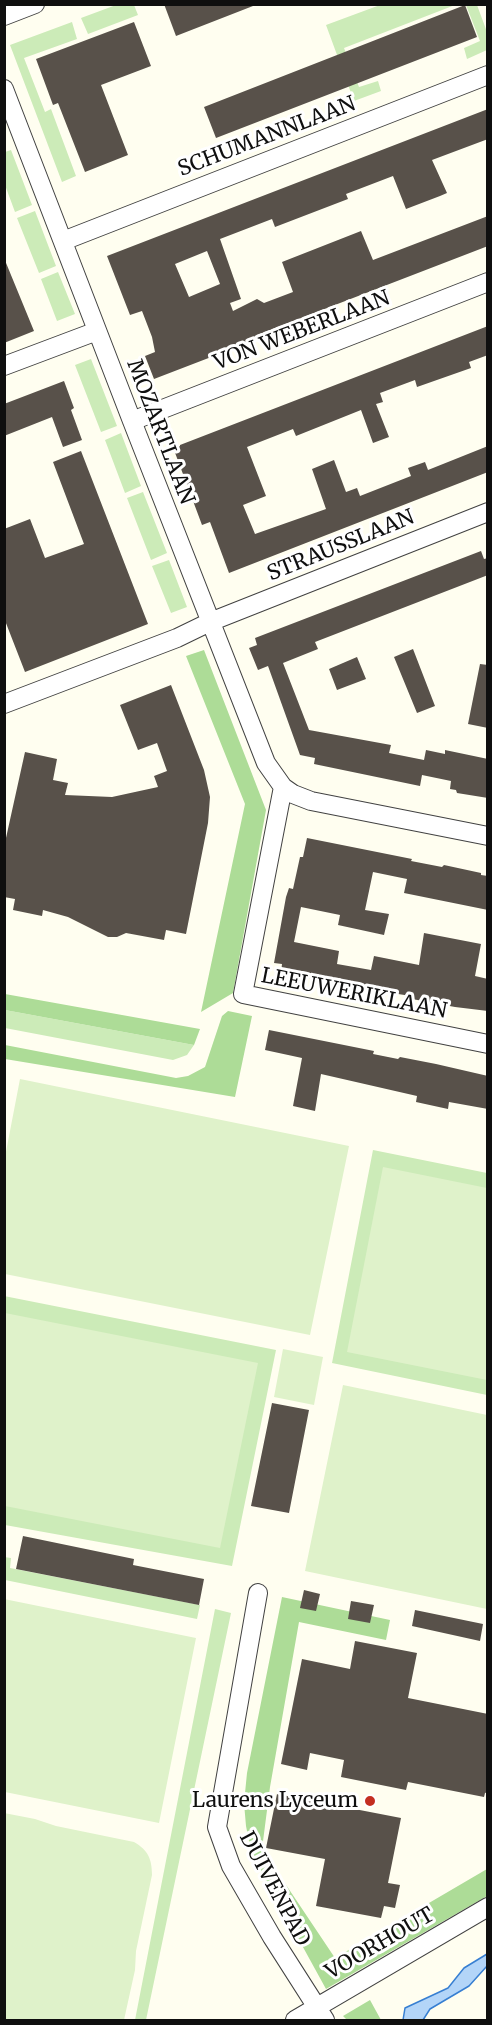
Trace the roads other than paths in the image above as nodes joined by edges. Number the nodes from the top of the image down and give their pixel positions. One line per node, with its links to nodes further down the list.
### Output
1 (35, 4): 2 (street)
2 (4, 16)
3 (488, 75): 5 (street, SCHUMANNLAAN)
4 (4, 89): 5 (street, MOZARTLAAN)
5 (63, 241): 7 (street, MOZARTLAAN)
6 (488, 282): 9 (street, VON WEBERLAAN)
7 (97, 331): 8 (street); 9 (street, MOZARTLAAN)
8 (4, 366)
9 (132, 421): 11 (street, MOZARTLAAN)
10 (488, 512): 11 (street, STRAUSSLAAN)
11 (210, 622): 12 (street, STRAUSSLAAN); 13 (street, MOZARTLAAN)
12 (4, 704)
13 (283, 787): 14 (street); 15 (street, LEEUWERIKLAAN)
14 (488, 836)
15 (488, 1044)
16 (258, 1593): 18 (street, DUIVENPAD)
17 (488, 1907): 18 (street, VOORHOUT)
18 (320, 2014): 19 (street, VOORHOUT)
19 (295, 2020)

